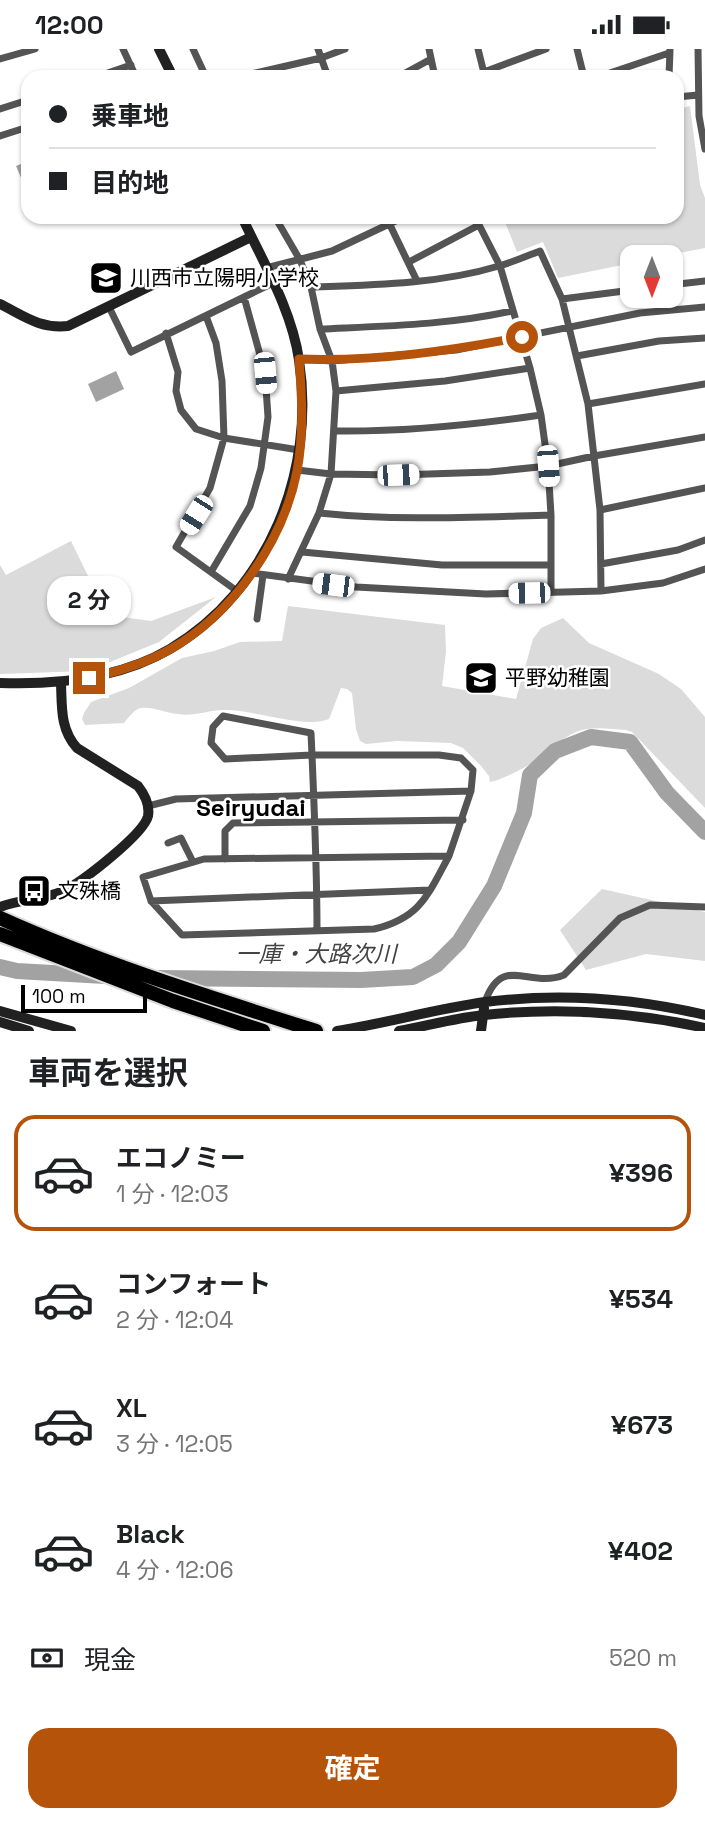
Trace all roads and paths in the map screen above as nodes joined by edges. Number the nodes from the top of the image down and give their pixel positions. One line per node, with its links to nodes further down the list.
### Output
1 (35, 49): 14 (street)
2 (123, 49): 16 (street)
3 (159, 49): 19 (street)
4 (192, 49): 20 (street)
5 (318, 49): 13 (street)
6 (345, 49): 13 (street)
7 (429, 49): 15 (street)
8 (478, 49): 25 (street)
9 (546, 49): 26 (street)
10 (577, 49): 27 (street)
11 (698, 49): 30 (street)
12 (670, 51): 28 (street); 29 (street)
13 (321, 58): 21 (street); 22 (street)
14 (0, 59)
15 (431, 59): 23 (street); 24 (street)
16 (131, 65): 17 (street); 18 (street)
17 (116, 70)
18 (133, 70)
19 (170, 70)
20 (202, 70)
21 (269, 70)
22 (325, 70)
23 (411, 70)
24 (433, 70)
25 (483, 70)
26 (494, 70)
27 (582, 70)
28 (617, 70)
29 (669, 70)
30 (698, 95): 31 (street); 34 (street)
31 (684, 96)
32 (21, 102): 33 (street)
33 (0, 109)
34 (702, 115): 37 (street)
35 (21, 129): 36 (street)
36 (0, 136)
37 (705, 149)
38 (245, 224): 44 (street)
39 (279, 224): 45 (street)
40 (390, 224): 43 (street)
41 (472, 224): 46 (street)
42 (479, 224): 47 (street)
43 (386, 226): 45 (street); 46 (street)
44 (251, 237): 48 (street); 58 (street)
45 (300, 260): 48 (street); 53 (street)
46 (409, 262): 49 (street)
47 (500, 266): 49 (street); 56 (street); 60 (street)
48 (266, 268): 51 (street)
49 (418, 281): 53 (street)
50 (705, 281): 52 (street)
51 (273, 283): 55 (street); 68 (street)
52 (683, 284)
53 (311, 287): 63 (street)
54 (620, 292): 56 (street)
55 (244, 297): 61 (street); 78 (street)
56 (562, 299): 62 (street)
57 (0, 304): 58 (street)
58 (109, 307): 64 (street)
59 (705, 307): 62 (street)
60 (512, 310): 63 (street); 65 (street)
61 (206, 316): 64 (street); 77 (street)
62 (569, 327): 65 (street); 67 (street)
63 (320, 330): 69 (street)
64 (166, 333): 77 (street)
65 (522, 337): 69 (street); 70 (street)
66 (705, 338): 67 (street)
67 (577, 356): 73 (street)
68 (299, 359): 69 (street); 79 (street)
69 (332, 361): 72 (street)
70 (530, 368): 72 (street); 74 (street)
71 (705, 384): 73 (street)
72 (336, 391): 75 (street)
73 (588, 404): 80 (street)
74 (541, 415): 75 (street); 81 (street)
75 (335, 431): 83 (street)
76 (705, 437): 80 (street)
77 (225, 438): 78 (street); 93 (street)
78 (264, 444): 79 (street); 93 (street)
79 (299, 450): 82 (street)
80 (594, 456): 81 (street); 85 (street)
81 (548, 466): 83 (street); 87 (street)
82 (297, 470): 83 (street); 94 (street)
83 (331, 474): 86 (street)
84 (705, 488): 85 (street)
85 (600, 510): 90 (street)
86 (318, 513): 87 (street); 89 (street)
87 (551, 515): 91 (street)
88 (705, 540): 90 (street)
89 (302, 552): 91 (street); 95 (street)
90 (601, 564): 97 (street)
91 (551, 565): 98 (street)
92 (705, 569): 97 (street)
93 (211, 572): 96 (street)
94 (257, 574): 95 (street); 96 (street); 99 (street)
95 (288, 579): 98 (street)
96 (237, 591): 101 (street)
97 (601, 591): 98 (street)
98 (551, 592)
99 (257, 619)
100 (0, 683): 101 (street)
101 (61, 683): 105 (street)
102 (312, 755): 102 (street); 103 (street); 104 (street)
103 (471, 791): 104 (street); 107 (street)
104 (315, 793): 105 (street); 106 (street)
105 (148, 806): 116 (street)
106 (316, 820): 107 (street); 110 (street); 111 (street)
107 (463, 820): 109 (street)
108 (168, 843): 112 (street)
109 (449, 856): 110 (street); 113 (street)
110 (317, 858): 111 (street); 114 (street)
111 (225, 859): 112 (street)
112 (193, 862): 115 (street)
113 (430, 890): 114 (street); 119 (street)
114 (317, 895): 115 (street); 119 (street)
115 (151, 901): 119 (street)
116 (0, 907)
117 (705, 907): 121 (street)
118 (0, 918): 130 (highway)
119 (317, 930)
120 (0, 933): 129 (highway)
121 (485, 1002): 123 (street); 124 (street); 131 (street)
122 (0, 1011): 126 (street)
123 (483, 1015): 127 (street); 132 (street); 133 (street)
124 (705, 1015)
125 (0, 1022): 126 (street)
126 (23, 1026): 128 (street)
127 (705, 1028)
128 (71, 1031)
129 (263, 1031)
130 (316, 1031)
131 (337, 1031)
132 (399, 1031)
133 (481, 1031)

